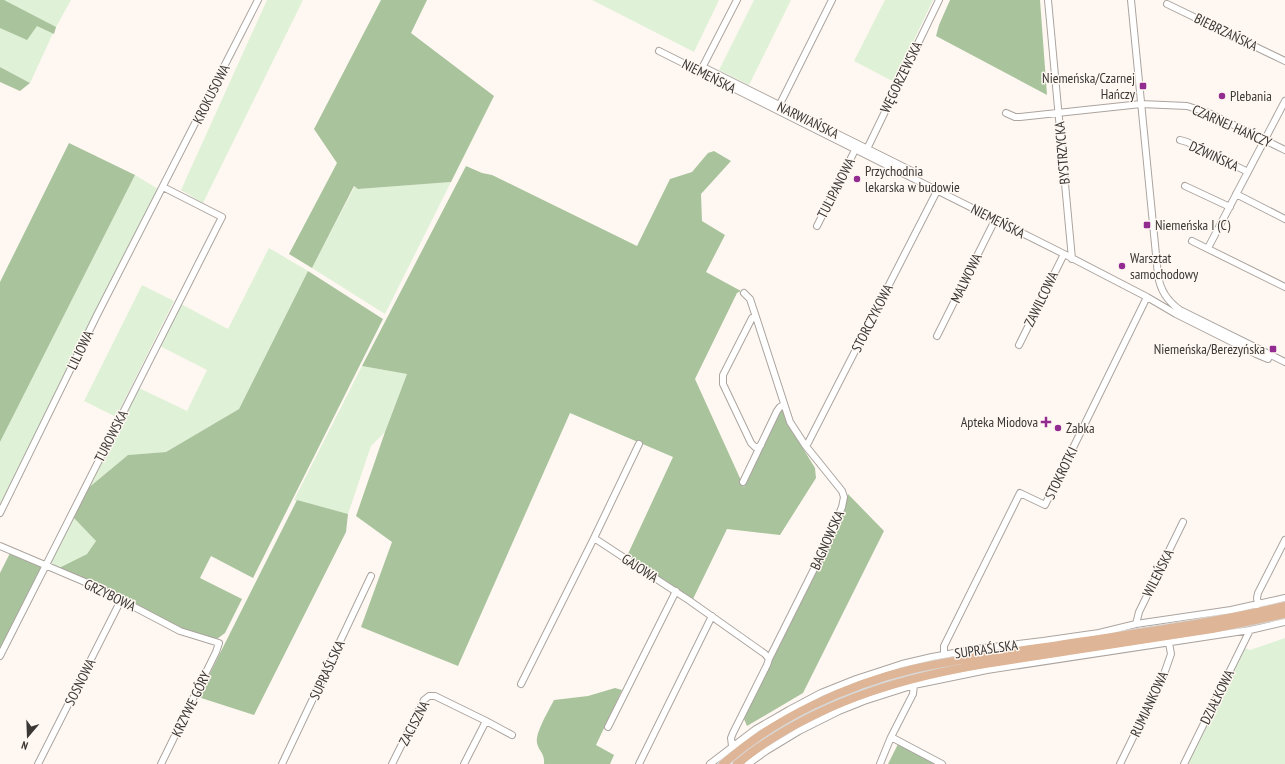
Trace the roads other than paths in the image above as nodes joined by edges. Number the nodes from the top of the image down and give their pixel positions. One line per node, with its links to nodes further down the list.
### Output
1 (258, 0): 24 (street, KROKUSOWA)
2 (736, 0): 10 (street)
3 (832, 0): 13 (street)
4 (939, 0): 20 (street, WĘGORZEWSKA)
5 (1048, 0): 14 (street, BYSTRZYCKA)
6 (1131, 0): 12 (street, NIEMEŃSKA)
7 (1167, 4): 9 (street, BIEBRZAŃSKA)
8 (659, 51): 10 (street, NIEMEŃSKA)
9 (1285, 61)
10 (702, 69): 13 (street, NIEMEŃSKA)
11 (1285, 101): 17 (street, DŹWIŃSKA)
12 (1141, 104): 14 (street, CZARNEJ HAŃCZY); 17 (street, CZARNEJ HAŃCZY); 41 (street, NIEMEŃSKA)
13 (778, 108): 18 (street, NIEMEŃSKA); 20 (street, NARWIAŃSKA)
14 (1058, 112): 15 (street, CZARNEJ HAŃCZY); 34 (street, BYSTRZYCKA)
15 (1006, 113)
16 (1180, 140): 22 (street, DŹWIŃSKA)
17 (1265, 140): 19 (street, CZARNEJ HAŃCZY); 22 (street, DŹWIŃSKA)
18 (855, 150): 20 (street, NIEMEŃSKA); 30 (street, TULIPANOWA)
19 (1285, 150)
20 (865, 152): 21 (street, NARWIAŃSKA); 25 (street, NIEMEŃSKA)
21 (914, 172)
22 (1248, 172): 26 (street, DŹWIŃSKA)
23 (1185, 186): 27 (street)
24 (163, 188): 48 (street, LILIOWA); 53 (street, TUROWSKA)
25 (937, 191): 29 (street, NIEMEŃSKA); 46 (street, STORCZYKOWA)
26 (1236, 194): 27 (street, DŹWIŃSKA); 28 (street)
27 (1230, 207): 32 (street, DŹWIŃSKA)
28 (1285, 219)
29 (995, 220): 33 (street, NIEMEŃSKA); 39 (street, MALWOWA)
30 (817, 226)
31 (1192, 241): 32 (street)
32 (1208, 248): 35 (street)
33 (1064, 254): 34 (street, NIEMEŃSKA); 40 (street, ZAWILCOWA)
34 (1072, 259): 37 (street, NIEMEŃSKA)
35 (1285, 286)
36 (744, 293): 38 (street, BAGNOWSKA)
37 (1147, 298): 41 (street, NIEMEŃSKA); 67 (street, STOKROTKI)
38 (756, 317): 43 (street, BAGNOWSKA); 45 (street)
39 (937, 336)
40 (1019, 345)
41 (1270, 355): 42 (street, NIEMEŃSKA)
42 (1285, 362)
43 (784, 405): 45 (street); 46 (street, BAGNOWSKA)
44 (639, 444): 50 (street)
45 (761, 445): 47 (street)
46 (805, 445): 69 (street, BAGNOWSKA)
47 (743, 482)
48 (0, 513)
49 (1184, 522): 63 (street, WILEŃSKA)
50 (594, 538): 55 (street, GAJOWA); 70 (street)
51 (1285, 540): 58 (street)
52 (0, 546): 53 (street, GRZYBOWA)
53 (45, 565): 57 (street, GRZYBOWA); 68 (street, TUROWSKA)
54 (371, 576): 79 (street, SUPRAŚLSKA)
55 (676, 591): 61 (street, GAJOWA); 73 (street)
56 (1285, 598): 58 (street, SUPRAŚLSKA)
57 (121, 600): 65 (street, GRZYBOWA); 77 (street, SOSNOWA)
58 (1258, 605): 63 (street, SUPRAŚLSKA)
59 (1285, 606): 84 (main road)
60 (1285, 614): 85 (main road)
61 (712, 616): 69 (street, GAJOWA); 82 (street)
62 (1285, 622): 64 (street, SUPRAŚLSKA)
63 (1136, 624): 67 (street, SUPRAŚLSKA)
64 (1250, 630): 66 (street, SUPRAŚLSKA); 90 (street, DZIAŁKOWA)
65 (220, 643): 78 (street, KRZYWE GÓRY)
66 (1169, 643): 71 (street, SUPRAŚLSKA); 89 (street, RUMIANKOWA)
67 (944, 655): 76 (street, SUPRAŚLSKA)
68 (0, 656)
69 (769, 659): 76 (street, BAGNOWSKA)
70 (521, 684)
71 (914, 684): 75 (street); 86 (street, SUPRAŚLSKA)
72 (486, 721): 74 (street); 80 (street, ZACISZNA); 81 (street)
73 (608, 727)
74 (512, 735)
75 (891, 737): 87 (street); 88 (street)
76 (732, 746): 83 (street, SUPRAŚLSKA)
77 (38, 764)
78 (161, 764)
79 (282, 764)
80 (392, 764)
81 (464, 764)
82 (639, 764)
83 (710, 764)
84 (723, 764)
85 (737, 764)
86 (748, 764)
87 (880, 764)
88 (942, 764)
89 (1120, 764)
90 (1184, 764)

